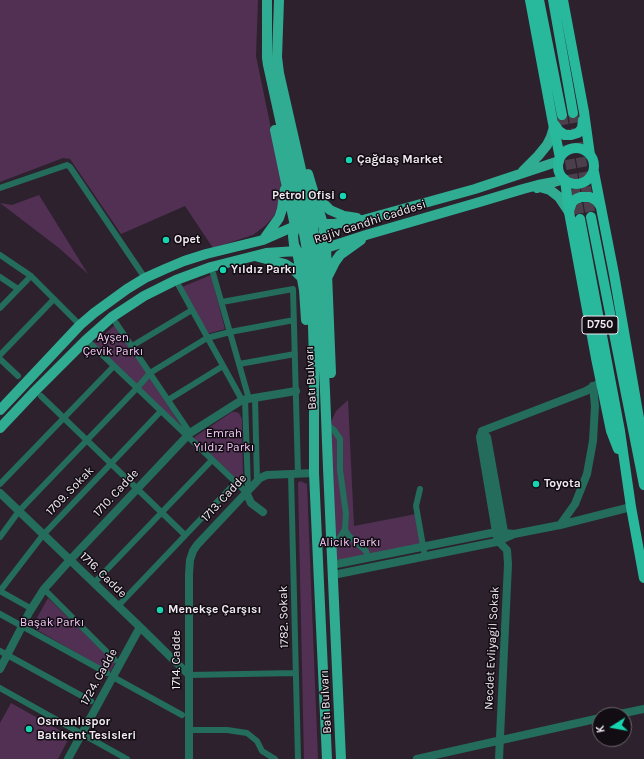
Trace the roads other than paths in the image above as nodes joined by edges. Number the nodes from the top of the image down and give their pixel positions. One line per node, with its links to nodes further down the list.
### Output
1 (267, 0): 8 (main road, Batı Bulvarı)
2 (279, 0): 7 (main road, Batı Bulvarı)
3 (530, 0): 12 (highway)
4 (539, 0): 11 (highway)
5 (553, 0): 10 (highway)
6 (563, 0): 9 (highway)
7 (277, 42): 8 (main road, Batı Bulvarı); 21 (main road)
8 (271, 62): 18 (main road); 71 (main road, Batı Bulvarı); 75 (main road, Batı Bulvarı)
9 (584, 112): 12 (highway); 13 (highway)
10 (573, 113)
11 (562, 115)
12 (553, 123): 14 (highway); 16 (main road)
13 (590, 155): 14 (highway); 15 (highway)
14 (560, 159): 16 (main road, Rajiv Gandhi Caddesi); 17 (highway)
15 (594, 172): 17 (highway); 22 (highway)
16 (520, 174): 26 (main road, Rajiv Gandhi Caddesi)
17 (564, 180): 20 (main road, Rajiv Gandhi Caddesi); 23 (highway)
18 (286, 183): 28 (main road); 30 (main road)
19 (0, 188): 39 (street)
20 (523, 189): 23 (main road); 29 (main road, Rajiv Gandhi Caddesi)
21 (315, 195): 26 (main road); 27 (main road)
22 (601, 207): 23 (highway); 78 (highway)
23 (569, 212): 62 (highway)
24 (592, 217): 78 (highway, D750)
25 (580, 219): 80 (highway, D750)
26 (363, 220): 27 (main road, Rajiv Gandhi Caddesi)
27 (323, 224): 28 (main road, Rajiv Gandhi Caddesi); 31 (main road)
28 (295, 226): 30 (main road, Rajiv Gandhi Caddesi); 32 (main road)
29 (366, 235): 31 (main road, Rajiv Gandhi Caddesi); 40 (main road)
30 (263, 240): 39 (main road, Rajiv Gandhi Caddesi)
31 (326, 248): 32 (main road, Rajiv Gandhi Caddesi); 40 (main road)
32 (297, 251): 34 (main road, Rajiv Gandhi Caddesi); 37 (main road)
33 (0, 255): 36 (street)
34 (255, 256): 37 (main road); 73 (main road, Rajiv Gandhi Caddesi)
35 (213, 274): 44 (street)
36 (31, 276): 42 (street); 43 (street)
37 (302, 276): 71 (main road)
38 (0, 277): 42 (street)
39 (145, 278): 49 (main road, Rajiv Gandhi Caddesi)
40 (327, 280): 72 (main road)
41 (179, 286): 46 (street)
42 (18, 289): 45 (street)
43 (54, 299): 49 (street); 55 (street)
44 (222, 302): 47 (street, 1782. Sokak); 50 (street)
45 (0, 308)
46 (192, 310): 51 (street); 53 (street)
47 (294, 320): 50 (street); 54 (street, 1782. Sokak)
48 (116, 323): 53 (street)
49 (80, 325): 68 (main road, Rajiv Gandhi Caddesi)
50 (230, 332): 51 (street); 57 (street)
51 (207, 338): 59 (street); 60 (street)
52 (91, 344): 58 (street)
53 (132, 346): 60 (street)
54 (295, 354): 57 (street); 64 (street, 1782. Sokak)
55 (0, 355)
56 (0, 359): 61 (street)
57 (239, 364): 66 (street)
58 (114, 366): 63 (street); 70 (street)
59 (223, 366): 66 (street); 67 (street)
60 (150, 373): 63 (street); 67 (street)
61 (18, 376)
62 (597, 384): 80 (highway); 97 (street); 101 (street)
63 (137, 388): 69 (street); 76 (street)
64 (296, 391): 66 (street, 1710. Cadde); 82 (street, 1782. Sokak)
65 (41, 396): 70 (street)
66 (248, 399): 74 (street, 1710. Cadde); 83 (street); 91 (street)
67 (168, 400): 74 (street)
68 (0, 410)
69 (161, 411): 74 (street); 79 (street, 1709. Sokak)
70 (64, 418): 76 (street); 85 (street)
71 (314, 422): 81 (main road, Batı Bulvarı)
72 (329, 426): 75 (main road); 87 (street)
73 (0, 428)
74 (188, 434): 77 (street); 88 (street, 1710. Cadde)
75 (327, 439): 89 (main road, Batı Bulvarı)
76 (87, 440): 79 (street); 94 (street)
77 (212, 460): 84 (street); 96 (street)
78 (639, 460): 86 (highway, D750)
79 (111, 463): 88 (street); 99 (street, 1709. Sokak)
80 (624, 463): 93 (highway, D750)
81 (314, 473): 82 (street, 1713. Cadde); 139 (main road, Batı Bulvarı)
82 (295, 474): 83 (street, 1713. Cadde); 122 (street, 1782. Sokak)
83 (257, 480): 91 (street, 1713. Cadde)
84 (236, 482): 91 (street); 100 (street)
85 (0, 484)
86 (644, 485)
87 (342, 486): 89 (street); 98 (street)
88 (137, 488): 96 (street); 107 (street, 1710. Cadde)
89 (329, 488): 104 (main road, Batı Bulvarı)
90 (420, 489): 103 (street)
91 (247, 491): 95 (street); 108 (street, 1713. Cadde)
92 (0, 493): 94 (street, 1716. Cadde)
93 (631, 508): 97 (street); 110 (highway, D750)
94 (18, 511): 99 (street, 1716. Cadde); 102 (street)
95 (263, 512)
96 (162, 513): 100 (street); 111 (street)
97 (560, 525): 101 (street)
98 (345, 529): 104 (street); 106 (street)
99 (43, 535): 107 (street, 1716. Cadde); 113 (street, 1709. Sokak)
100 (185, 535): 114 (street)
101 (501, 536): 103 (street); 105 (street); 133 (street, Necdet Evliyagil Sokak)
102 (0, 537)
103 (423, 547): 105 (street); 106 (street)
104 (332, 551): 109 (main road, Batı Bulvarı)
105 (425, 557): 109 (street)
106 (368, 558): 109 (street)
107 (70, 560): 111 (street, 1716. Cadde); 112 (street, 1710. Cadde)
108 (190, 560): 124 (street, 1714. Cadde)
109 (332, 570): 140 (main road, Batı Bulvarı)
110 (644, 578)
111 (94, 583): 114 (street, 1716. Cadde)
112 (44, 589): 115 (street, 1710. Cadde); 120 (street)
113 (0, 591): 115 (street)
114 (118, 606): 118 (street, 1716. Cadde)
115 (32, 609): 117 (street, 1710. Cadde)
116 (0, 614): 117 (street)
117 (22, 626): 119 (street, 1710. Cadde); 123 (street)
118 (140, 627): 123 (street, 1724. Cadde); 124 (street, 1716. Cadde)
119 (4, 653): 121 (street, 1710. Cadde); 126 (street)
120 (115, 660)
121 (0, 669)
122 (296, 673): 124 (street); 138 (street, 1782. Sokak)
123 (110, 675): 129 (street); 132 (street, 1724. Cadde)
124 (189, 675): 131 (street, 1714. Cadde)
125 (0, 688): 132 (street)
126 (91, 701)
127 (644, 709): 128 (street)
128 (632, 711)
129 (182, 715)
130 (592, 720): 133 (street)
131 (189, 730): 136 (street, 1714. Cadde); 137 (street)
132 (82, 734): 134 (street, 1724. Cadde); 135 (street)
133 (500, 740): 141 (street); 142 (street, Necdet Evliyagil Sokak)
134 (68, 759)
135 (127, 759)
136 (189, 759)
137 (275, 759)
138 (298, 759)
139 (327, 759)
140 (341, 759)
141 (416, 759)
142 (499, 759)

